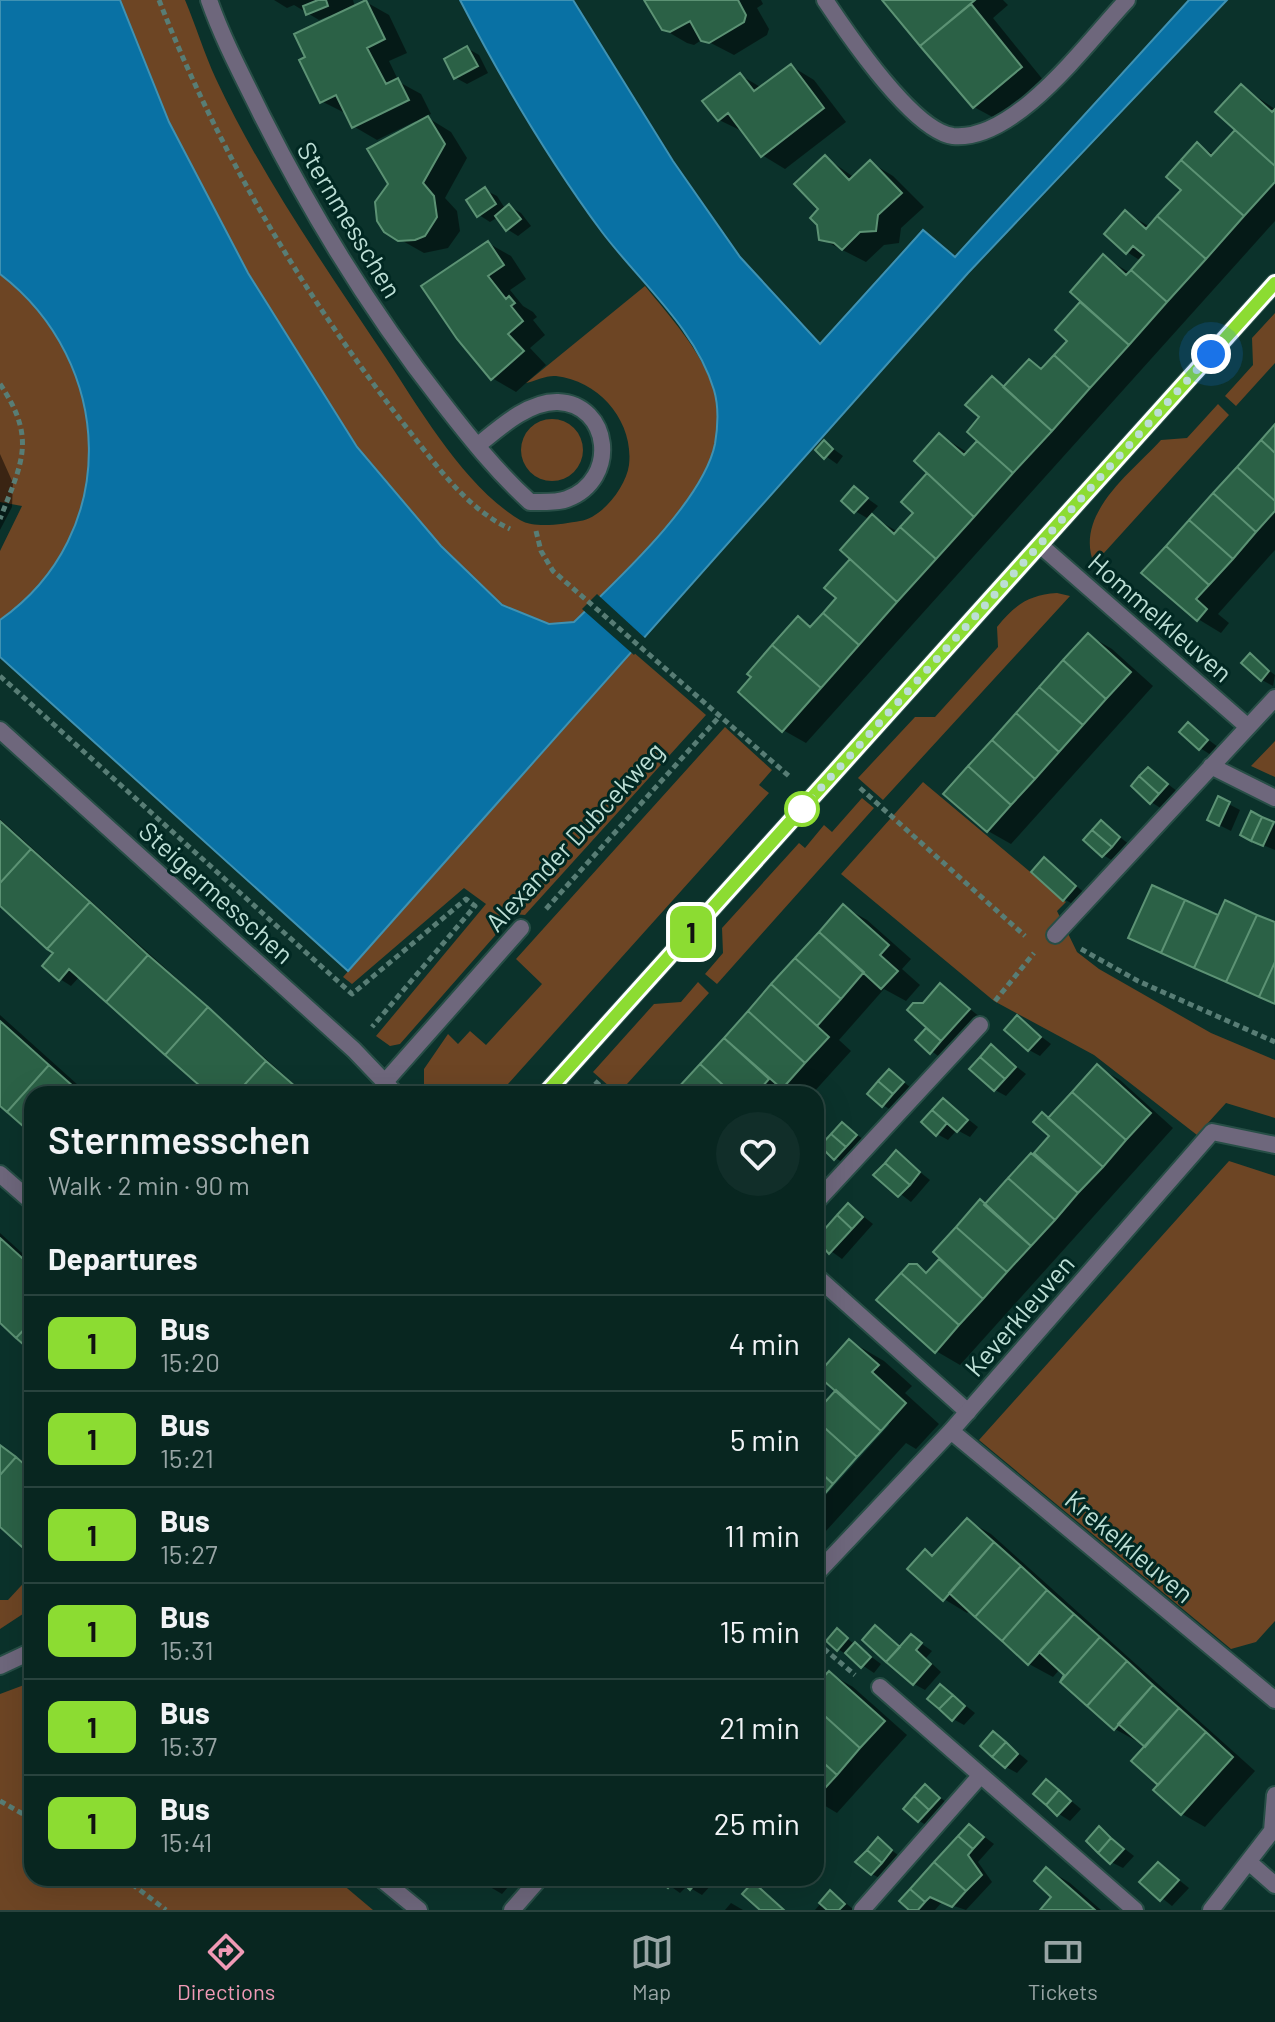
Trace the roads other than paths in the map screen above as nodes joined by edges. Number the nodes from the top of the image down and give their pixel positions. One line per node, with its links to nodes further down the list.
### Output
1 (209, 0): 5 (street, Sternmesschen)
2 (825, 0): 3 (street)
3 (1127, 0)
4 (1275, 283): 6 (street)
5 (477, 446): 5 (street, Sternmesschen)
6 (1040, 545): 8 (street, Hommelkleuven); 17 (street)
7 (1275, 698): 8 (street)
8 (1248, 727): 10 (street)
9 (0, 730): 15 (street, Steigermesschen)
10 (1211, 766): 11 (street); 13 (street)
11 (1275, 798)
12 (521, 928): 16 (street, Alexander Dubcekweg)
13 (1055, 935)
14 (980, 1025): 20 (street)
15 (388, 1086)
16 (392, 1086)
17 (552, 1086)
18 (1275, 1145): 23 (street, Keverkleuven)
19 (0, 1174): 21 (street)
20 (824, 1193)
21 (24, 1195)
22 (824, 1283): 23 (street)
23 (968, 1412): 24 (street, Keverkleuven)
24 (951, 1431): 25 (street, Keverkleuven); 29 (street, Krekelkleuven)
25 (824, 1566)
26 (24, 1655): 27 (street)
27 (0, 1666)
28 (880, 1687): 30 (street)
29 (1275, 1700)
30 (980, 1776): 38 (street); 39 (street)
31 (1275, 1795): 32 (street)
32 (1250, 1863): 33 (street); 40 (street)
33 (1275, 1885)
34 (390, 1886): 36 (street)
35 (533, 1886): 37 (street)
36 (419, 1910)
37 (512, 1910)
38 (862, 1910)
39 (1135, 1910)
40 (1211, 1910)

